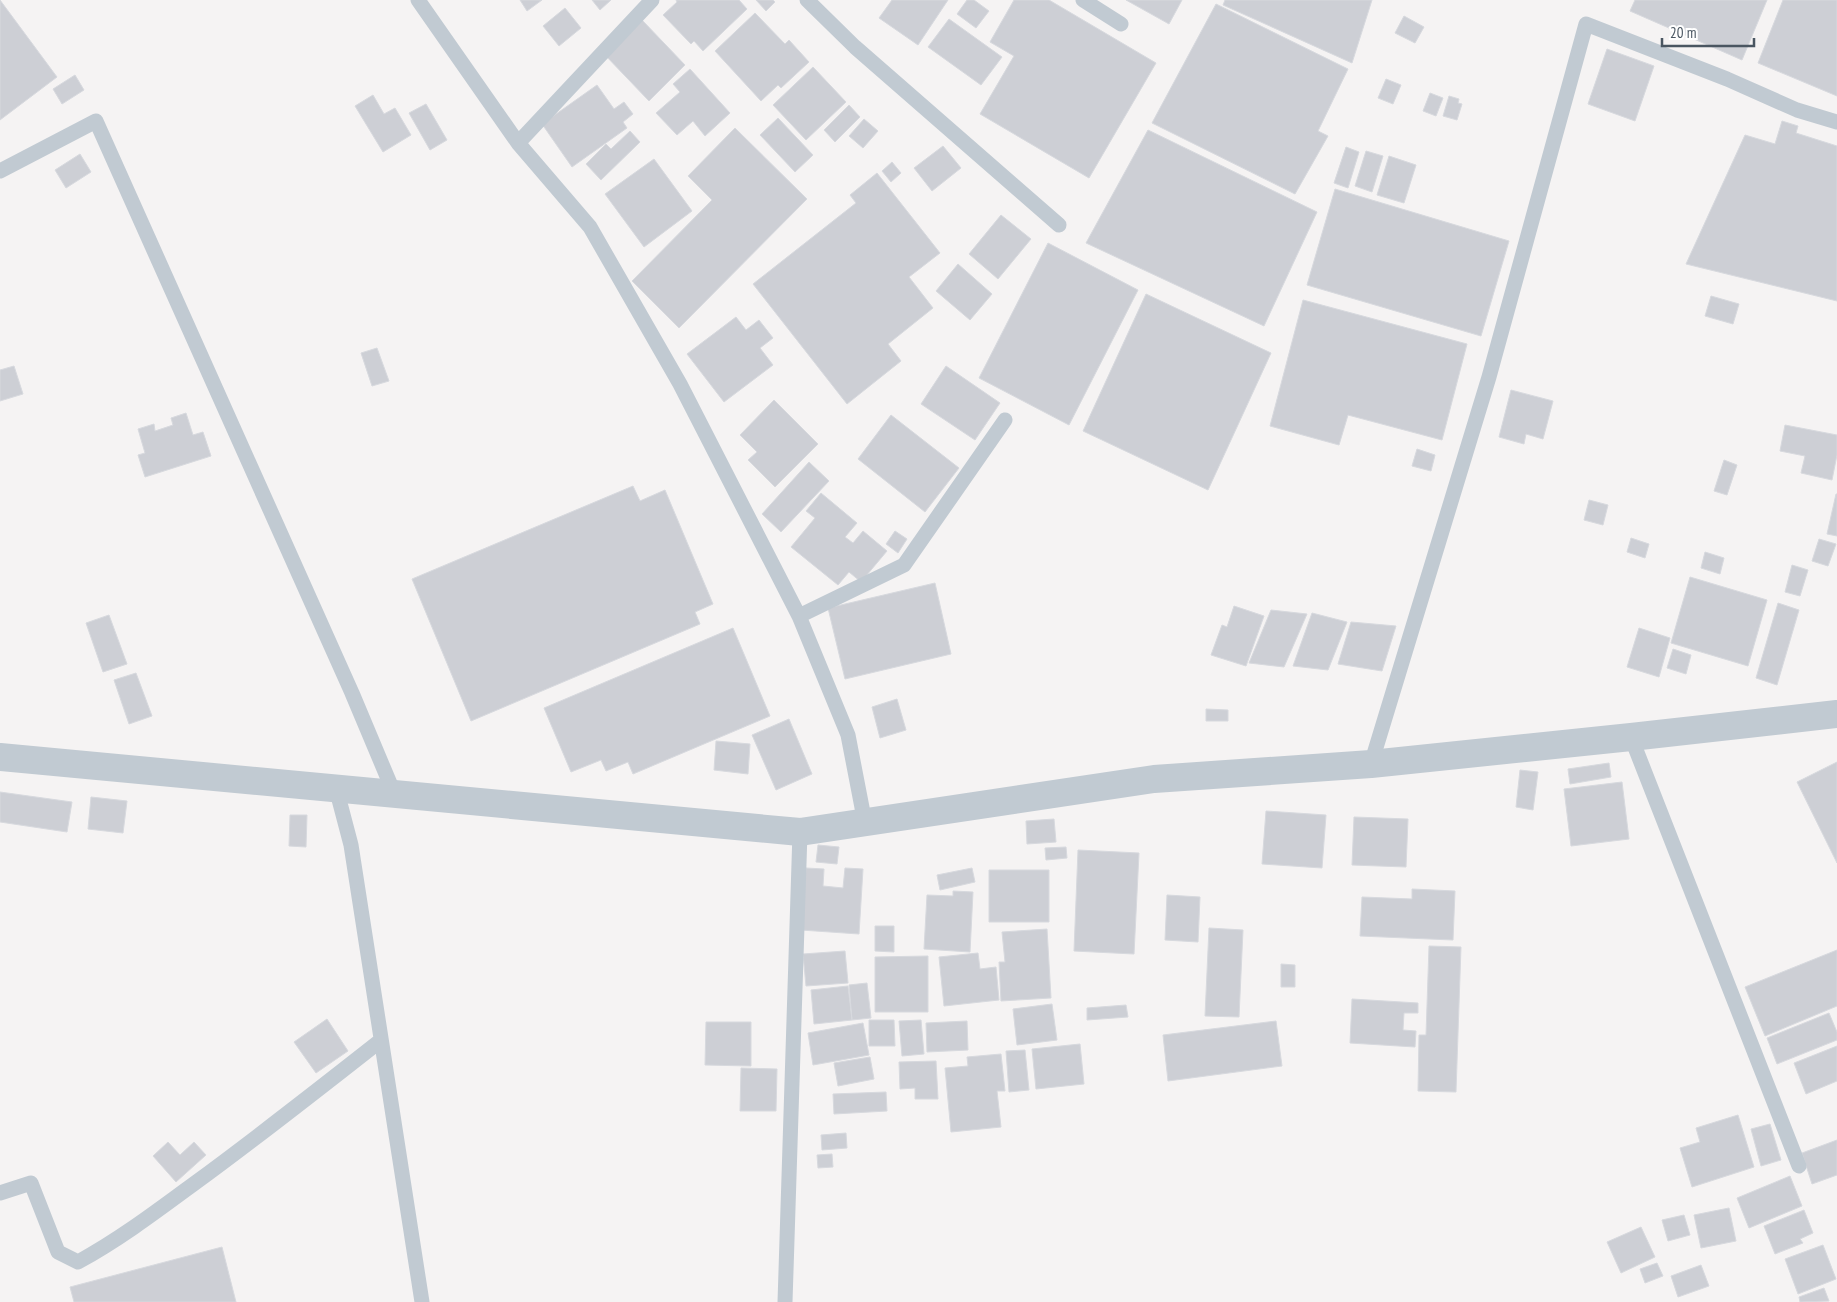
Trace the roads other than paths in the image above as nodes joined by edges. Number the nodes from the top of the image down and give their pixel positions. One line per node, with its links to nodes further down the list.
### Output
1 (418, 0): 7 (lane)
2 (652, 0): 7 (lane)
3 (807, 0): 9 (lane)
4 (1083, 0): 5 (lane)
5 (1120, 24)
6 (1837, 122): 15 (lane)
7 (518, 143): 11 (lane)
8 (0, 171): 17 (lane)
9 (1059, 225)
10 (1005, 420): 11 (lane)
11 (799, 616): 18 (lane)
12 (1837, 714): 13 (street)
13 (1631, 737): 15 (street); 21 (lane)
14 (0, 757): 16 (street)
15 (1371, 764): 18 (street)
16 (336, 788): 17 (street); 20 (lane)
17 (394, 793): 19 (street)
18 (865, 823): 19 (street)
19 (800, 832): 24 (lane)
20 (380, 1041): 22 (lane); 23 (lane)
21 (1799, 1166)
22 (0, 1193)
23 (422, 1302)
24 (785, 1302)

